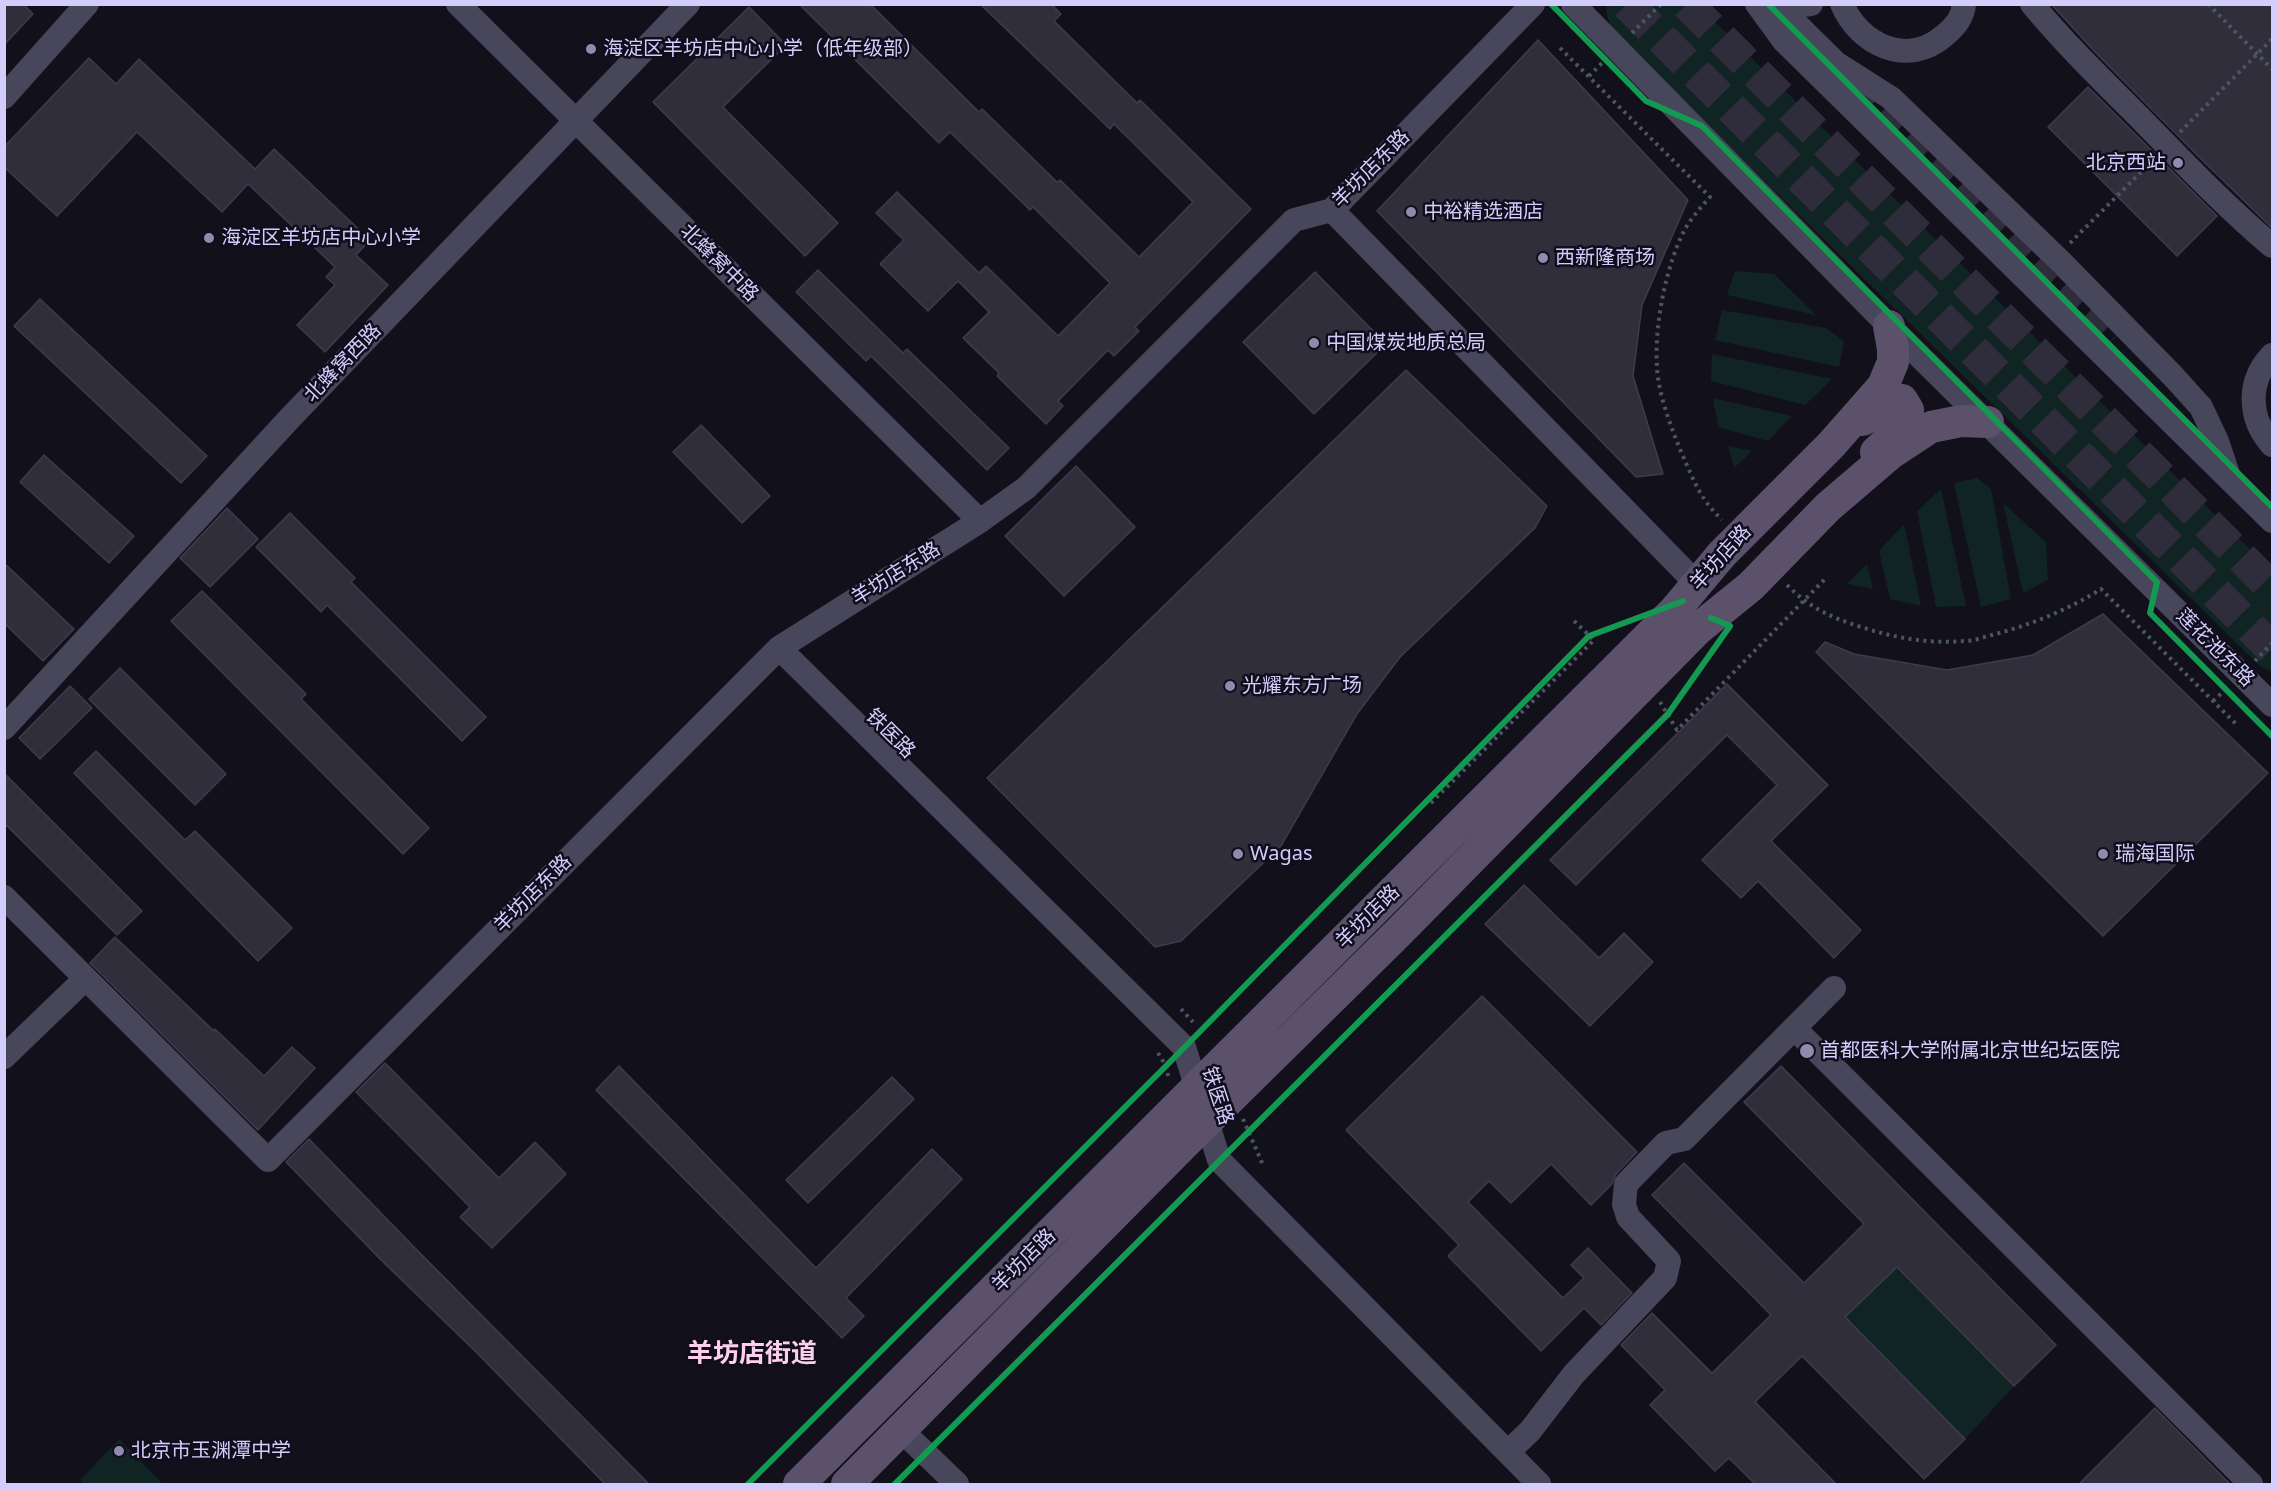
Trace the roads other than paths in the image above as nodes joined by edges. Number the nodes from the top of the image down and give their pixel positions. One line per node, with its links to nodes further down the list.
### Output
1 (87, 4): 14 (street)
2 (458, 4): 15 (street, 北蜂窝中路)
3 (688, 4): 15 (street, 北蜂窝西路)
4 (1533, 4): 16 (street, 羊坊店东路)
5 (1573, 4): 18 (street, 莲花池东路)
6 (1749, 4): 13 (street)
7 (1757, 4): 13 (street)
8 (1810, 4): 12 (street)
9 (1842, 4): 10 (street)
10 (1964, 4)
11 (2031, 4): 17 (street)
12 (1779, 6): 23 (street)
13 (1784, 41): 23 (street)
14 (4, 97)
15 (575, 121): 25 (street, 北蜂窝中路); 31 (street, 北蜂窝西路)
16 (1332, 210): 25 (street, 羊坊店东路); 27 (street)
17 (2272, 246)
18 (1891, 337): 20 (street, 莲花池东路); 21 (main road, 羊坊店路)
19 (2272, 355): 22 (street)
20 (1975, 422): 24 (main road, 羊坊店路); 29 (street, 莲花池东路)
21 (1831, 445): 24 (main road); 27 (main road, 羊坊店路)
22 (2272, 445)
23 (2230, 479): 26 (street)
24 (1828, 507): 38 (main road, 羊坊店路)
25 (980, 521): 28 (street, 羊坊店东路)
26 (2272, 521)
27 (1697, 584): 37 (main road, 羊坊店路)
28 (779, 648): 33 (street, 羊坊店东路); 37 (street, 铁医路)
29 (2264, 690): 30 (street, 莲花池东路)
30 (2272, 705)
31 (4, 728)
32 (4, 897): 33 (street)
33 (85, 979): 36 (street)
34 (1834, 988): 35 (street)
35 (1794, 1028): 40 (street); 45 (street)
36 (4, 1057)
37 (1197, 1089): 38 (street, 铁医路); 41 (main road, 羊坊店路)
38 (1208, 1120): 39 (main road, 羊坊店路); 40 (street, 铁医路)
39 (901, 1430): 42 (main road, 羊坊店路); 43 (street)
40 (1508, 1452): 44 (street, 铁医路)
41 (799, 1485)
42 (847, 1485)
43 (957, 1485)
44 (1539, 1485)
45 (2251, 1485)

